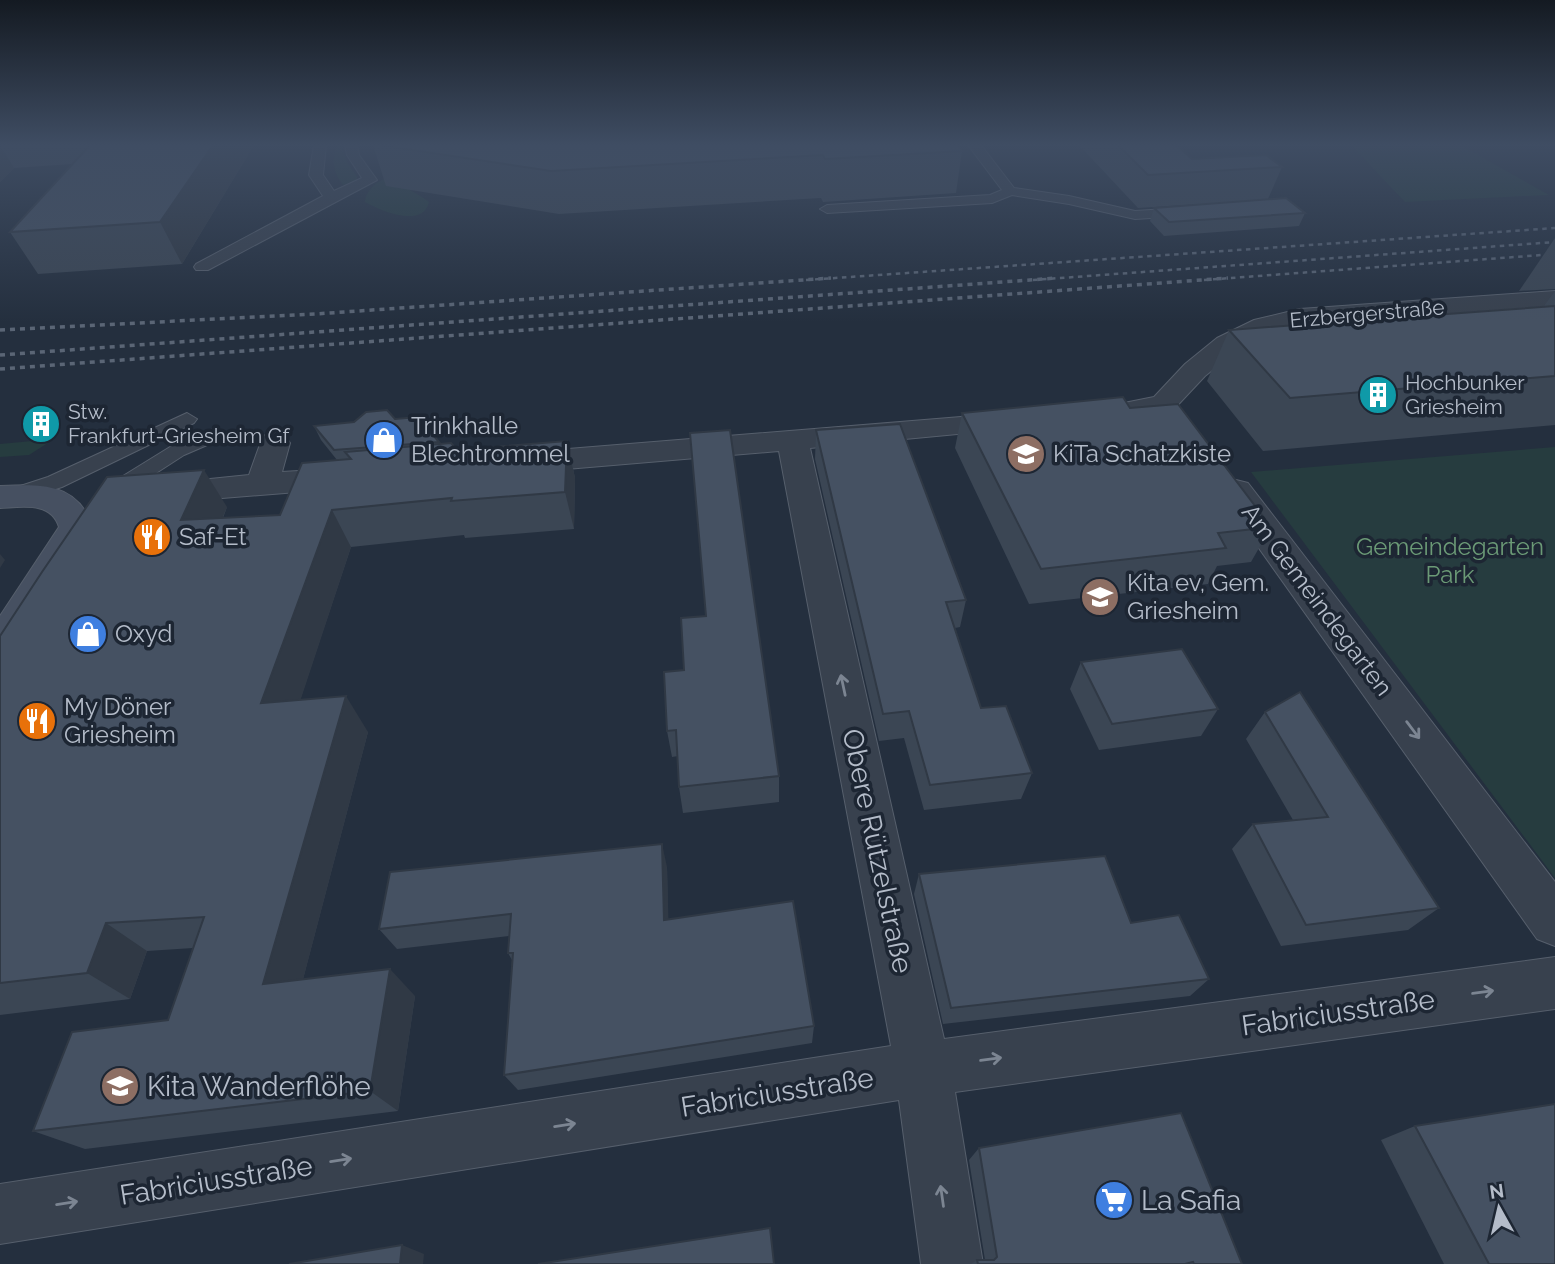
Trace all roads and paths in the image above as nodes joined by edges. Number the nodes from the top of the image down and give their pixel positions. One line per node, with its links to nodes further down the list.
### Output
1 (318, 204): 6 (lane)
2 (910, 204): 4 (lane)
3 (1087, 204): 5 (lane)
4 (827, 209)
5 (1199, 211)
6 (202, 267)
7 (1555, 299): 8 (street, Erzbergerstraße)
8 (1513, 302): 9 (street); 10 (street, Erzbergerstraße)
9 (1538, 326)
10 (1079, 417)
11 (187, 419): 21 (lane)
12 (1038, 420): 14 (street)
13 (214, 435): 22 (lane)
14 (792, 439): 17 (street); 26 (street, Obere Rützelstraße, one-way to 14)
15 (274, 443): 19 (street)
16 (1211, 457): 24 (street, Am Gemeindegarten, one-way to 24)
17 (486, 466)
18 (375, 475): 19 (street)
19 (262, 484): 20 (street)
20 (222, 487)
21 (5, 497): 22 (street)
22 (76, 527): 23 (street)
23 (0, 648)
24 (1555, 922)
25 (1555, 983): 26 (street, Fabriciusstraße, one-way to 25)
26 (923, 1069): 27 (street, Fabriciusstraße, one-way to 26); 28 (street, Obere Rützelstraße, one-way to 26)
27 (0, 1214)
28 (952, 1264)

